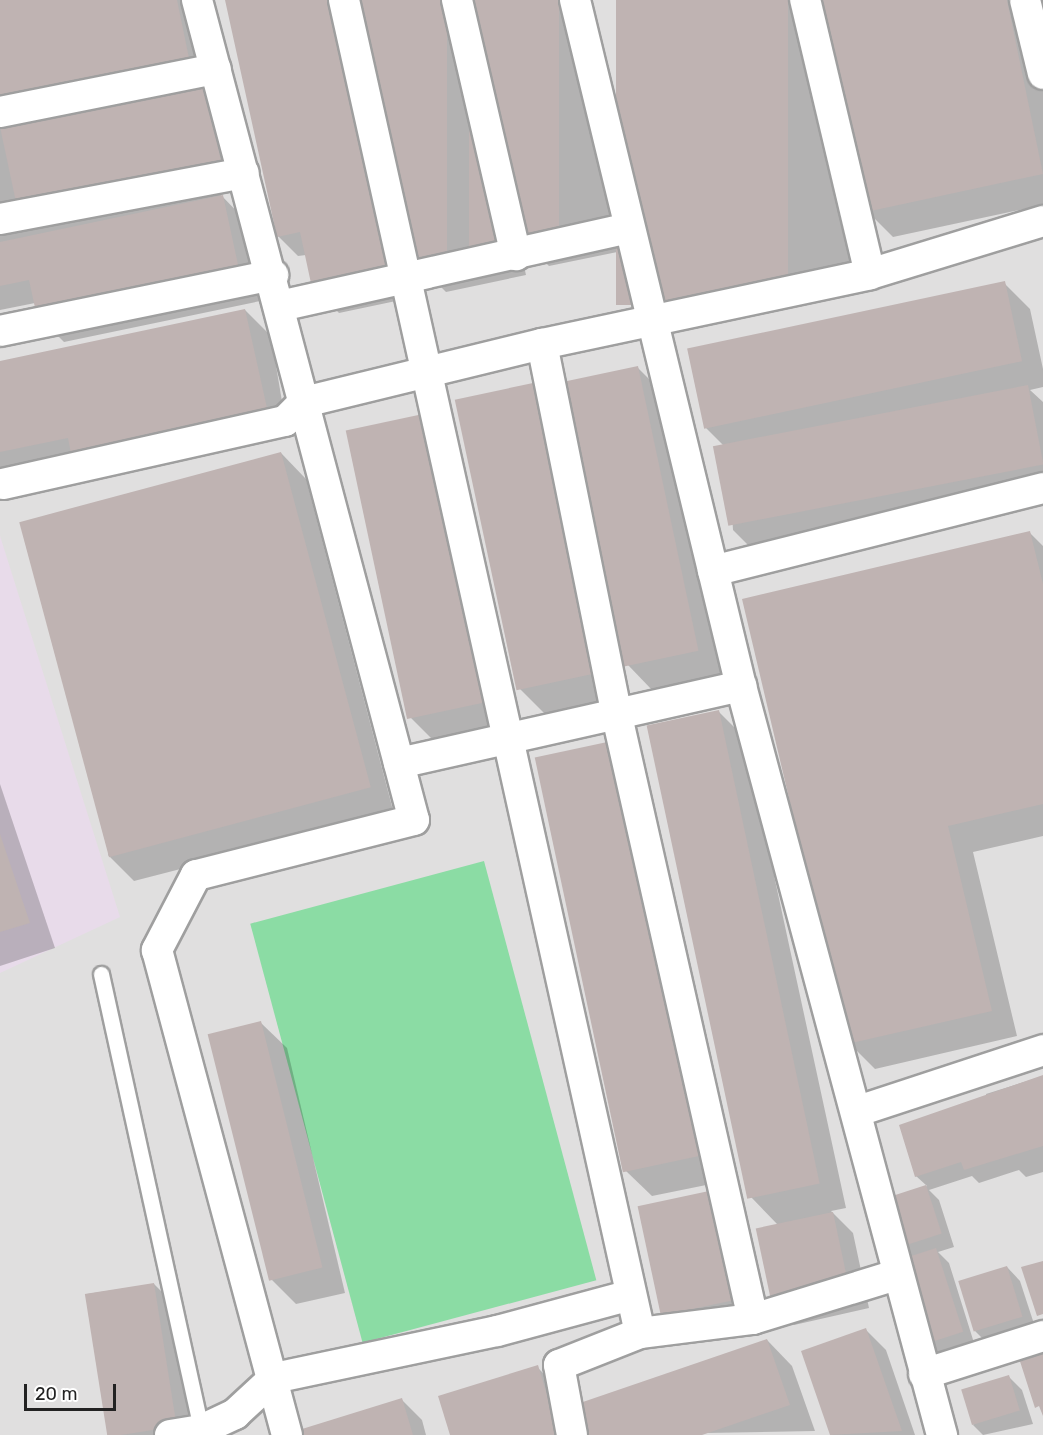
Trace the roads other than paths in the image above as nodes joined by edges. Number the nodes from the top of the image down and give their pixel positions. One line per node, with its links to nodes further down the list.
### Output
1 (197, 0): 7 (street)
2 (344, 0): 17 (street)
3 (457, 0): 14 (street)
4 (575, 0): 13 (street)
5 (805, 0): 15 (street)
6 (1025, 0): 8 (street)
7 (216, 69): 9 (street); 10 (street)
8 (1043, 74)
9 (0, 112)
10 (244, 173): 11 (street); 16 (street)
11 (0, 219)
12 (1043, 221): 15 (street)
13 (628, 228): 14 (street); 19 (street)
14 (516, 255): 17 (street)
15 (870, 274): 19 (street)
16 (273, 275): 18 (street); 20 (street)
17 (404, 278): 18 (street); 22 (street)
18 (280, 306): 23 (street)
19 (649, 319): 21 (street); 26 (street)
20 (0, 331)
21 (542, 344): 22 (street); 28 (street)
22 (430, 372): 23 (street); 29 (street)
23 (304, 402): 24 (street); 30 (street)
24 (3, 484)
25 (1043, 488): 26 (street)
26 (713, 571): 27 (street)
27 (741, 686): 28 (street); 33 (street)
28 (617, 716): 29 (street); 36 (street)
29 (508, 742): 30 (street); 35 (street)
30 (399, 763): 40 (street)
31 (101, 974): 41 (lane)
32 (1043, 1050): 33 (street)
33 (858, 1111): 34 (street)
34 (896, 1275): 36 (street); 39 (street)
35 (630, 1295): 37 (street); 40 (street)
36 (753, 1319): 37 (street)
37 (640, 1333): 44 (street)
38 (1043, 1336): 39 (street)
39 (924, 1374): 45 (street)
40 (274, 1378): 41 (street); 43 (street)
41 (201, 1430): 42 (street)
42 (170, 1435)
43 (287, 1435)
44 (572, 1435)
45 (942, 1435)

